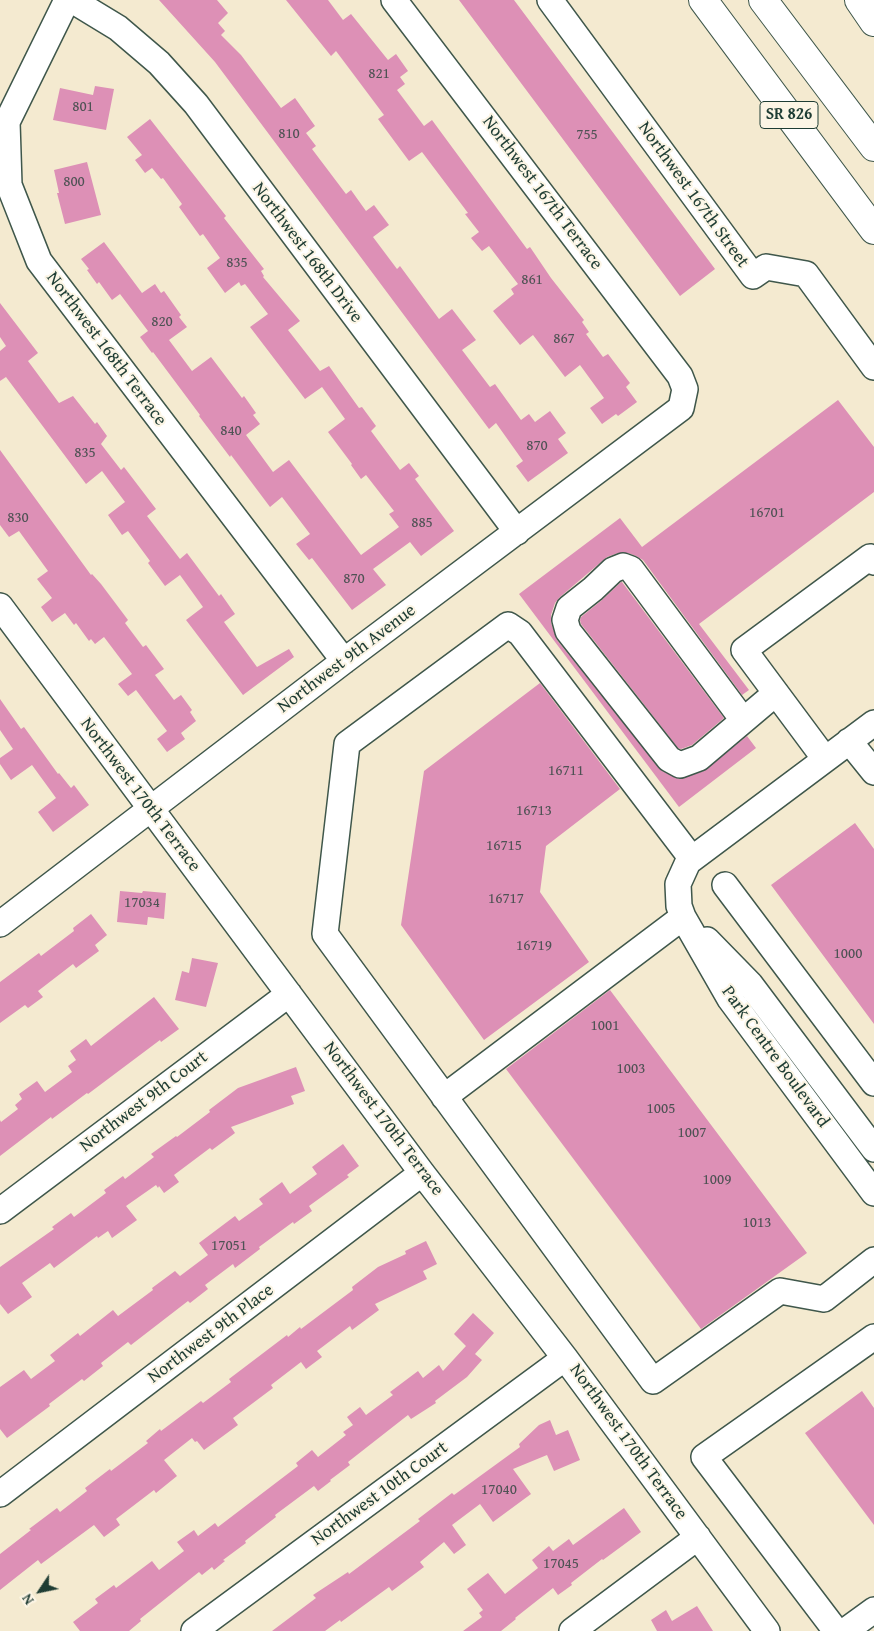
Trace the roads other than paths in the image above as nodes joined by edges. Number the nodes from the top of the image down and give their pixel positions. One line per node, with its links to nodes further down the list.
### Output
1 (67, 0): 17 (street, Northwest 168th Terrace)
2 (72, 0): 14 (street, Northwest 168th Drive)
3 (394, 0): 13 (street, Northwest 167th Terrace)
4 (550, 0): 12 (street, Northwest 167th Street)
5 (703, 0): 11 (highway, SR 826)
6 (763, 0): 8 (highway, SR 826)
7 (860, 0): 9 (highway)
8 (774, 11): 10 (highway, SR 826)
9 (874, 22)
10 (874, 147)
11 (874, 230)
12 (874, 367)
13 (685, 389): 14 (street, Northwest 9th Avenue)
14 (517, 532): 17 (street, Northwest 9th Avenue)
15 (874, 562): 18 (street)
16 (0, 606): 24 (street, Northwest 170th Terrace)
17 (344, 661): 24 (street, Northwest 9th Avenue)
18 (776, 693): 19 (street); 22 (street)
19 (744, 720): 19 (street)
20 (874, 723): 21 (street, Park Centre Boulevard)
21 (849, 741): 22 (street, Park Centre Boulevard); 23 (street)
22 (825, 759): 25 (street, Park Centre Boulevard)
23 (874, 772)
24 (151, 810): 28 (street, Northwest 9th Avenue); 31 (street, Northwest 170th Terrace)
25 (692, 859): 27 (street, Park Centre Boulevard); 34 (street)
26 (726, 885): 29 (street)
27 (684, 916): 30 (street, Park Centre Boulevard); 32 (street, Park Centre Boulevard); 34 (street)
28 (0, 924)
29 (782, 960): 30 (street); 33 (street)
30 (750, 984): 32 (street); 35 (street, Park Centre Boulevard)
31 (289, 994): 36 (street, Northwest 170th Terrace); 38 (street, Northwest 9th Court)
32 (730, 999): 37 (street, Park Centre Boulevard)
33 (874, 1083)
34 (444, 1097): 39 (street)
35 (874, 1149)
36 (422, 1173): 41 (street, Northwest 170th Terrace); 42 (street, Northwest 9th Place)
37 (874, 1193)
38 (0, 1211)
39 (874, 1260)
40 (874, 1337): 48 (street)
41 (565, 1358): 43 (street, Northwest 170th Terrace); 45 (street, Northwest 10th Court)
42 (0, 1494)
43 (698, 1537): 46 (street); 47 (street, Northwest 170th Terrace)
44 (874, 1610): 49 (street)
45 (194, 1631)
46 (572, 1631)
47 (768, 1631)
48 (836, 1631)
49 (845, 1631)

